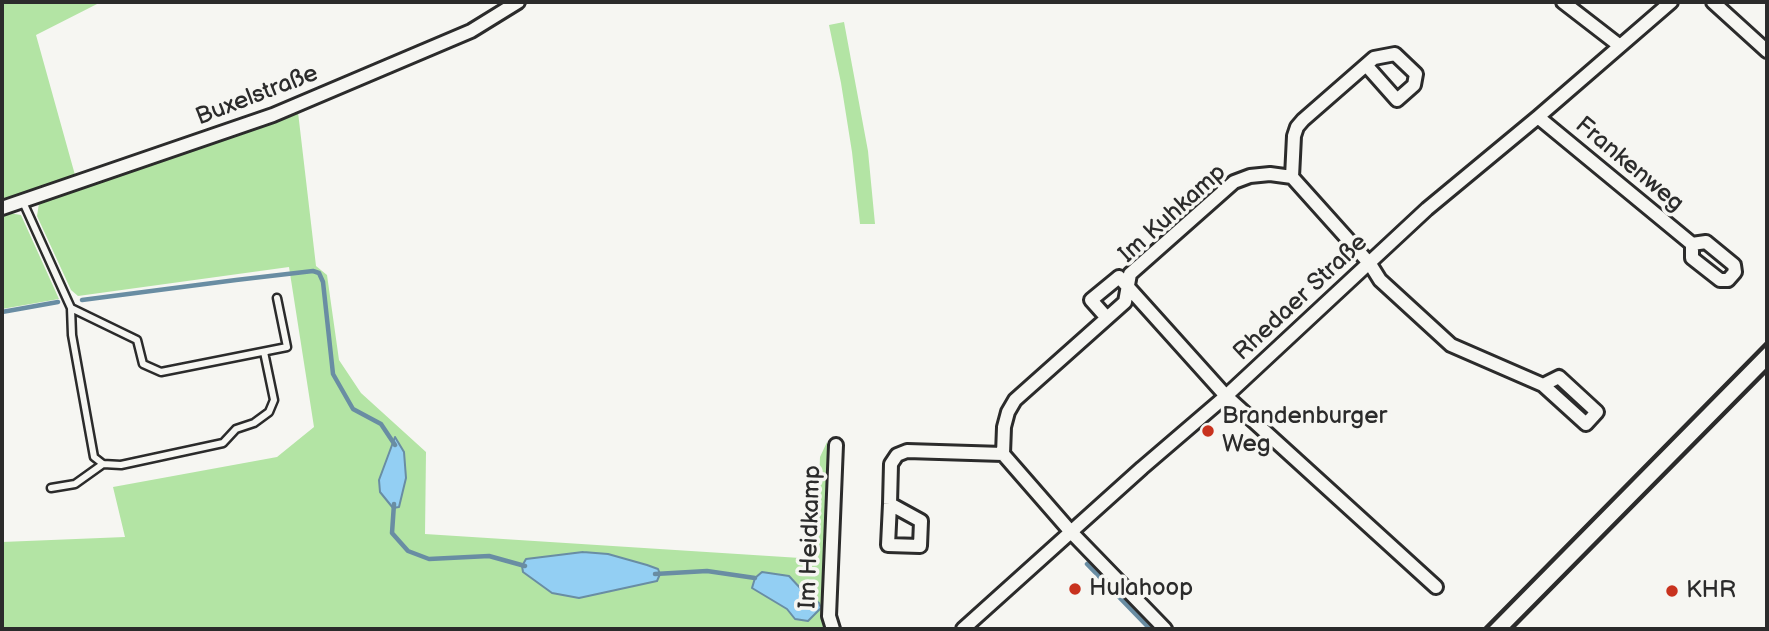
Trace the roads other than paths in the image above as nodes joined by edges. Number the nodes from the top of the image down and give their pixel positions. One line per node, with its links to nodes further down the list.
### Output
1 (518, 2): 10 (street, Buxelstraße)
2 (1563, 2): 5 (street)
3 (1671, 2): 5 (street, Rhedaer Straße)
4 (1713, 2): 6 (street)
5 (1620, 46): 8 (street, Rhedaer Straße)
6 (1767, 51)
7 (1366, 65): 9 (street)
8 (1538, 117): 12 (street, Frankenweg); 13 (street, Rhedaer Straße)
9 (1292, 177): 13 (street); 14 (street, Im Kuhkamp)
10 (23, 202): 11 (street, Buxelstraße); 16 (lane)
11 (2, 208)
12 (1692, 244)
13 (1370, 264): 19 (street); 20 (street, Rhedaer Straße)
14 (1128, 287): 17 (street, Im Kuhkamp); 17 (street, Im Kuhkamp); 20 (street, Im Kuhkamp)
15 (277, 298): 18 (lane)
16 (71, 308): 18 (lane); 23 (lane)
17 (1107, 317): 22 (street, Im Kuhkamp)
18 (264, 352): 23 (lane)
19 (1543, 385)
20 (1226, 396): 26 (street, Rhedaer Straße); 27 (street)
21 (836, 446): 28 (street, Im Heidkamp)
22 (1003, 454): 25 (street); 26 (street)
23 (103, 464): 24 (lane)
24 (51, 488)
25 (890, 504)
26 (1071, 532): 29 (street, Rhedaer Straße); 30 (street)
27 (1436, 587)
28 (833, 629)
29 (963, 629)
30 (1165, 629)

